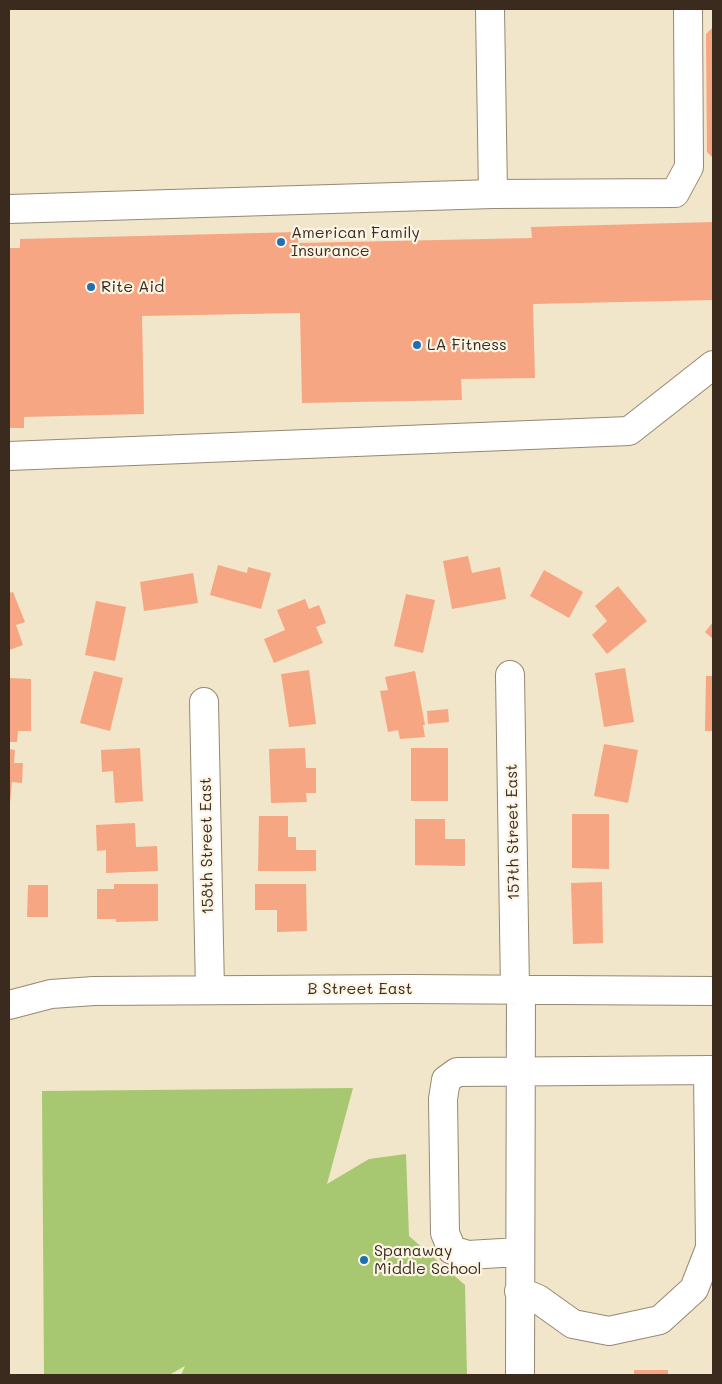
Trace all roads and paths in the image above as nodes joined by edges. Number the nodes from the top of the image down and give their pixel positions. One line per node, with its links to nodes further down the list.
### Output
1 (490, 9): 3 (street)
2 (688, 9): 3 (street)
3 (493, 194): 4 (street)
4 (9, 209)
5 (713, 365): 6 (street)
6 (9, 456)
7 (510, 675): 9 (street, 157th Street East)
8 (204, 702): 10 (street, 158th Street East)
9 (518, 989): 10 (street, B Street East); 11 (street, B Street East); 14 (street, 157th Street East)
10 (210, 990): 12 (street, B Street East)
11 (713, 991)
12 (9, 1006)
13 (711, 1070): 14 (street); 16 (street)
14 (520, 1073): 15 (street, 157th Street East); 15 (street)
15 (520, 1252): 16 (street, 157th Street East)
16 (520, 1291): 17 (street, 157th Street East)
17 (520, 1375)

